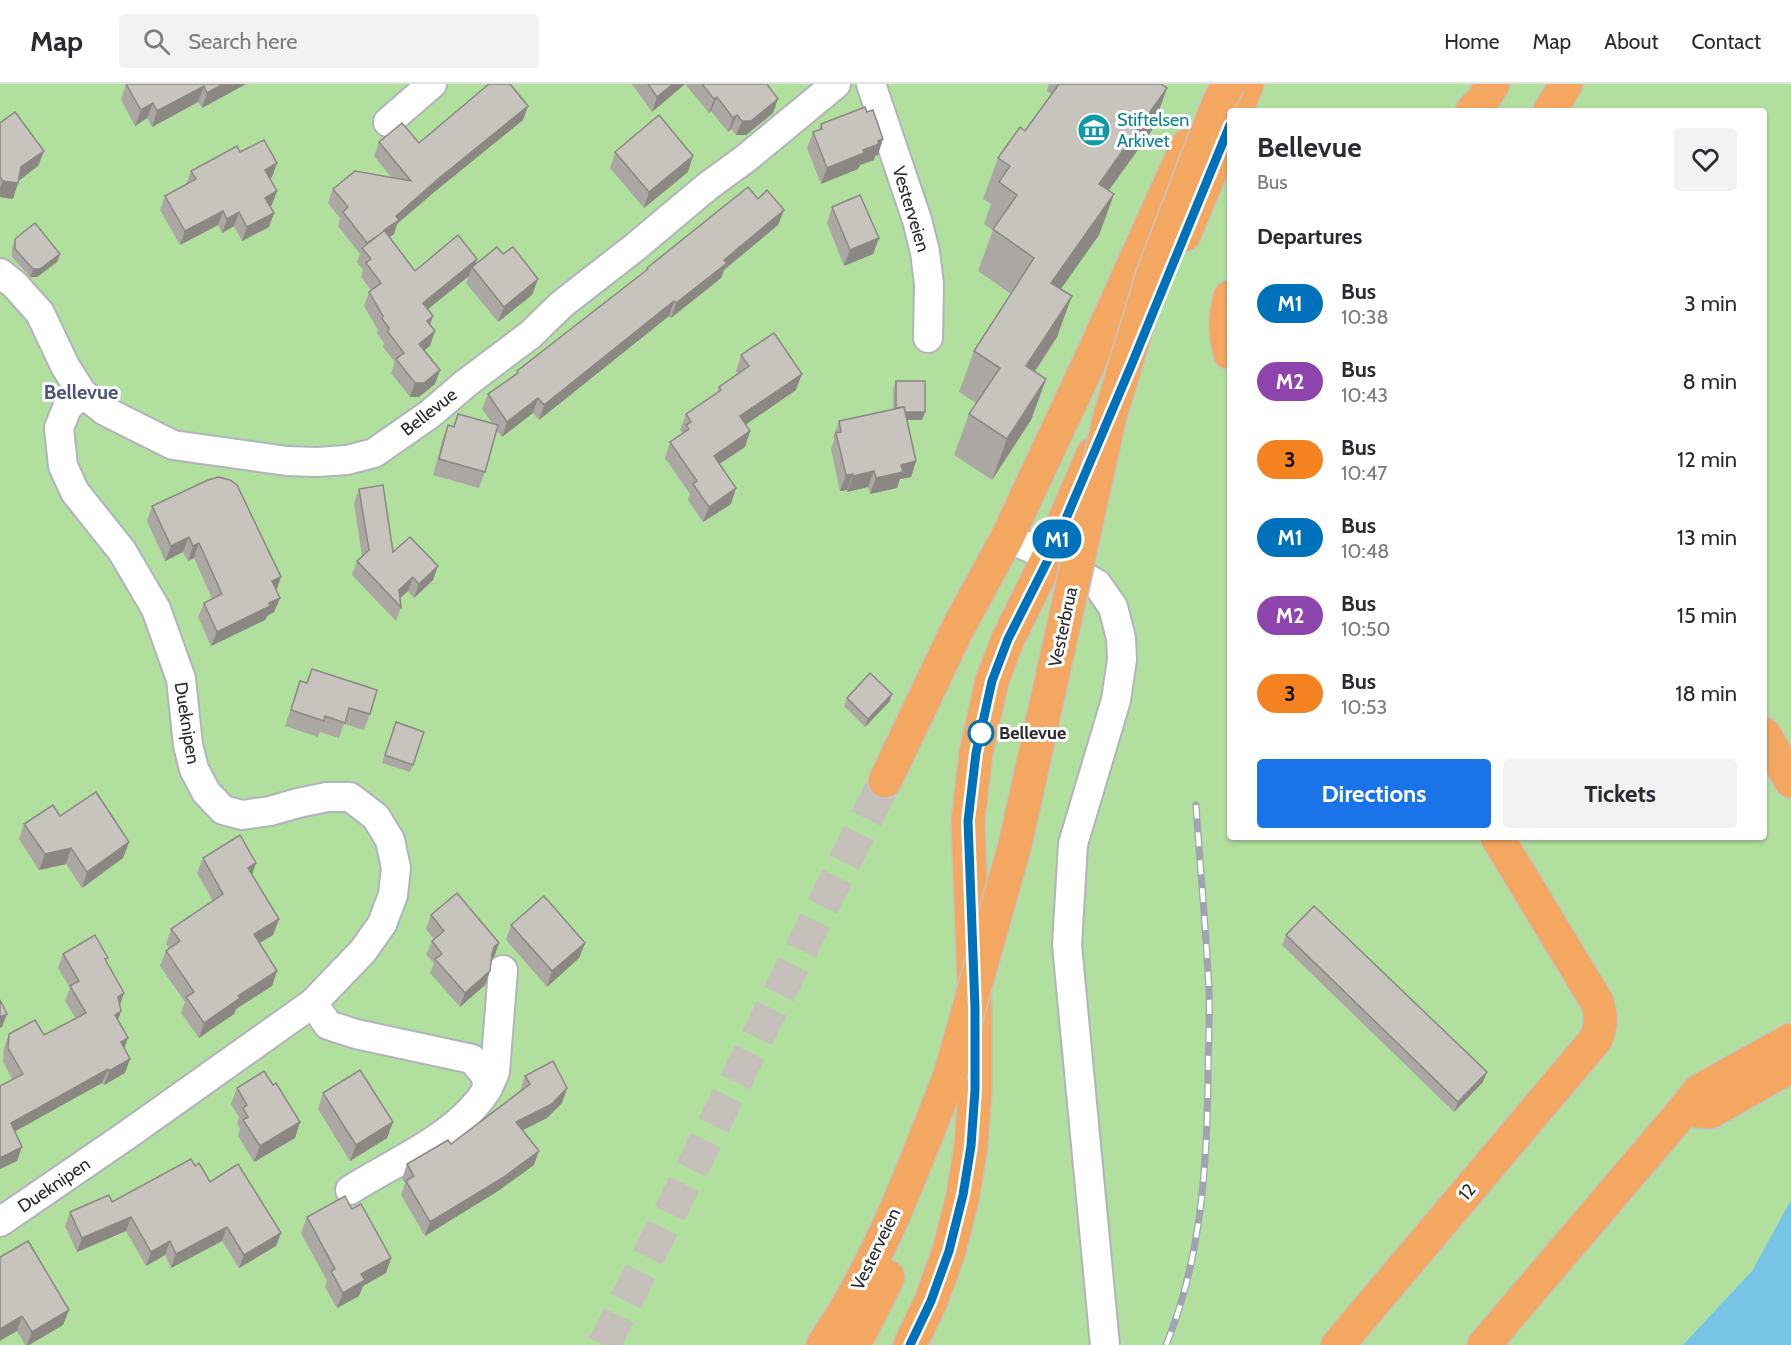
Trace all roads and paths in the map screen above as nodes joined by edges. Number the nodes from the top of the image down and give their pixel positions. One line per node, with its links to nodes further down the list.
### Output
1 (432, 84): 12 (street)
2 (836, 84): 18 (street, Bellevue)
3 (871, 84): 16 (street, Vesterveien)
4 (1216, 84): 19 (highway)
5 (1228, 84): 31 (highway, Vesterbrua, bridge)
6 (1247, 84): 9 (highway)
7 (1493, 84): 10 (highway)
8 (1566, 84): 11 (highway)
9 (1237, 108)
10 (1475, 108)
11 (1552, 108)
12 (388, 122)
13 (1227, 132): 20 (highway)
14 (0, 273): 18 (street, Bellevue)
15 (1227, 316): 17 (highway)
16 (928, 339)
17 (1227, 342)
18 (82, 393): 26 (street, Dueknipen)
19 (1007, 538): 20 (street); 22 (highway)
20 (1050, 556): 36 (highway); 37 (street)
21 (1767, 739): 23 (highway)
22 (885, 781)
23 (1791, 781)
24 (1499, 840): 38 (highway, 12)
25 (503, 970): 29 (street)
26 (313, 1003): 29 (street); 33 (street, Dueknipen)
27 (1791, 1040): 30 (highway)
28 (1791, 1066): 30 (highway)
29 (488, 1088): 32 (street)
30 (1684, 1110): 39 (highway)
31 (926, 1151): 34 (highway, Vesterveien); 35 (highway, Vesterveien)
32 (350, 1190)
33 (0, 1222)
34 (824, 1345)
35 (854, 1345)
36 (910, 1345)
37 (1105, 1345)
38 (1338, 1345)
39 (1484, 1345)

